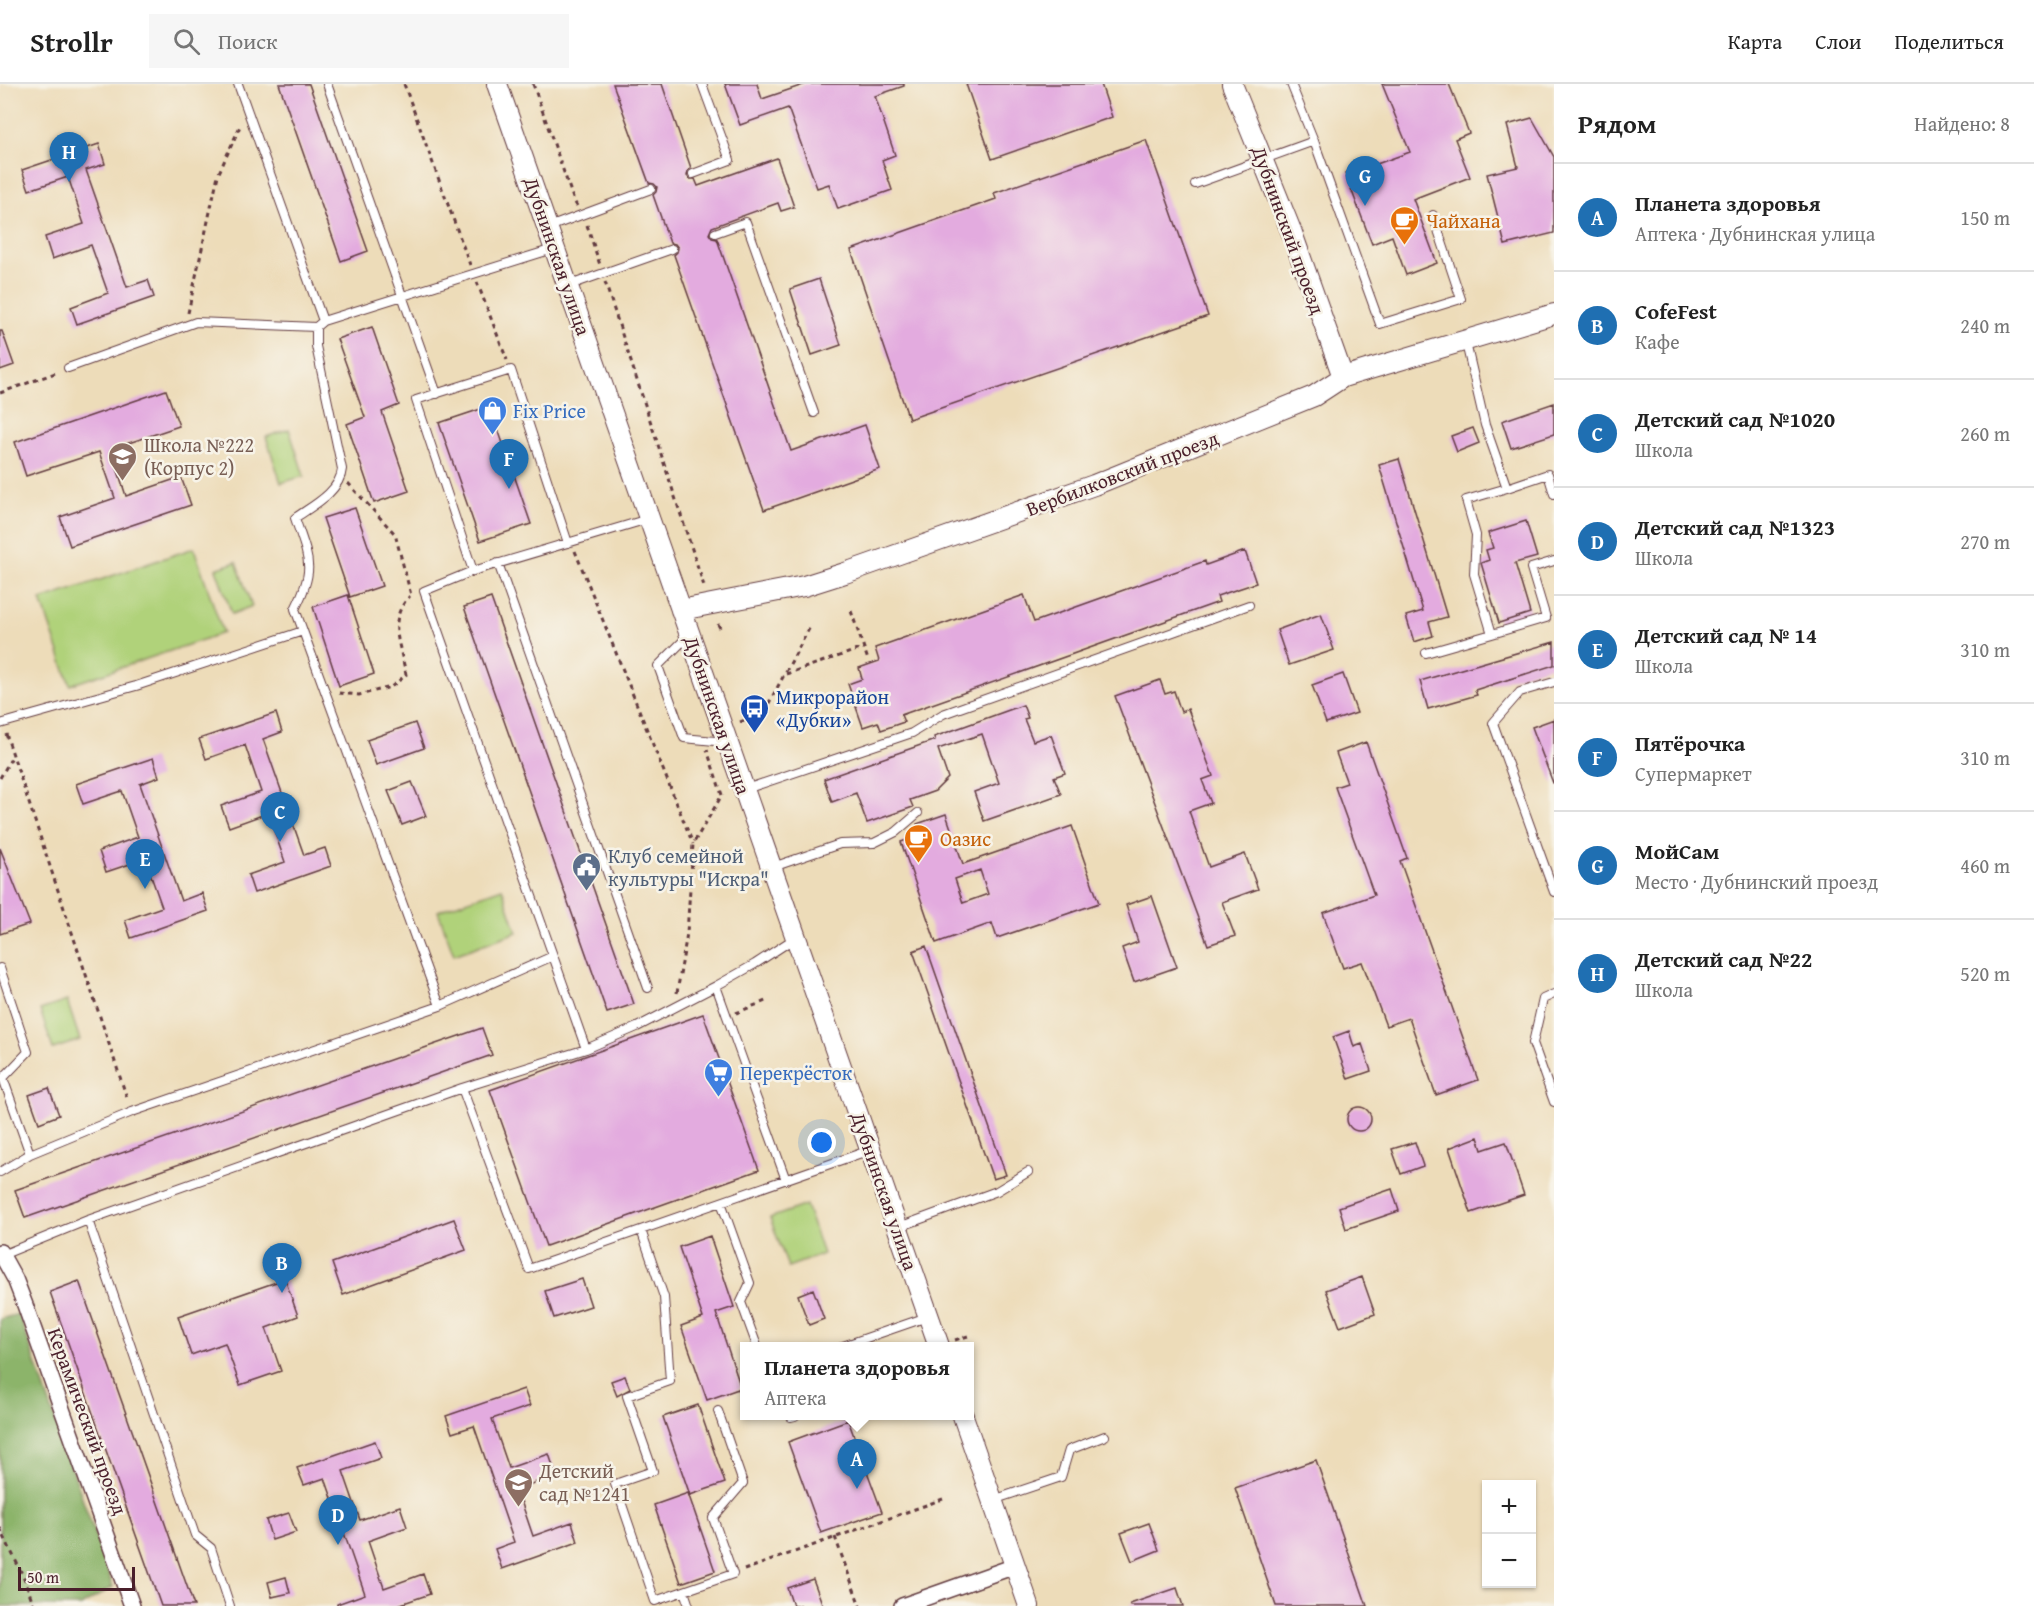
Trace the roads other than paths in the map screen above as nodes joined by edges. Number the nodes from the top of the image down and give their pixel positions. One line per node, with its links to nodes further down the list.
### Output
1 (238, 84): 20 (lane)
2 (327, 84): 18 (lane)
3 (497, 84): 13 (street, Дубнинская улица)
4 (702, 84): 9 (lane)
5 (1232, 84): 8 (street, Дубнинский проезд)
6 (1291, 84): 7 (lane)
7 (1314, 141): 8 (lane); 12 (lane)
8 (1263, 160): 10 (lane); 23 (street, Дубнинский проезд)
9 (693, 174)
10 (1195, 184)
11 (651, 189): 13 (lane)
12 (1433, 215)
13 (548, 227): 15 (street, Дубнинская улица)
14 (715, 233): 25 (lane)
15 (555, 248): 17 (street, Дубнинская улица); 18 (lane)
16 (672, 249): 17 (lane)
17 (568, 286): 28 (street, Дубнинская улица)
18 (403, 296): 20 (lane); 24 (lane)
19 (1554, 314): 21 (street, Вербилковский проезд)
20 (320, 324): 22 (lane); 35 (lane)
21 (1466, 341): 23 (street, Вербилковский проезд); 26 (lane)
22 (68, 369)
23 (1342, 377): 34 (street, Вербилковский проезд)
24 (437, 393): 29 (lane); 32 (lane)
25 (814, 413)
26 (1507, 488): 27 (lane); 37 (lane)
27 (1554, 494)
28 (651, 519): 29 (lane); 34 (street, Дубнинская улица)
29 (569, 542): 31 (lane)
30 (1554, 561): 37 (lane)
31 (498, 563): 32 (lane); 50 (lane)
32 (473, 571): 47 (lane)
33 (1249, 605): 42 (lane)
34 (681, 610): 36 (street, Дубнинская улица)
35 (303, 631): 40 (lane); 52 (lane)
36 (690, 634): 41 (street, Дубнинская улица); 41 (lane)
37 (1492, 634): 38 (lane)
38 (1426, 653)
39 (1554, 682): 45 (lane)
40 (1, 724)
41 (728, 742): 42 (street, Дубнинская улица)
42 (744, 789): 44 (street, Дубнинская улица)
43 (918, 813): 44 (lane)
44 (772, 868): 46 (street, Дубнинская улица)
45 (1554, 892)
46 (796, 938): 49 (lane); 56 (street, Дубнинская улица)
47 (553, 956): 52 (lane); 53 (lane)
48 (0, 968): 57 (lane)
49 (716, 986): 53 (lane); 60 (lane)
50 (648, 988)
51 (1554, 993): 55 (lane)
52 (440, 1006): 57 (lane)
53 (586, 1049): 54 (lane)
54 (462, 1088): 62 (lane); 64 (lane)
55 (1554, 1102)
56 (871, 1150): 60 (lane); 63 (street, Дубнинская улица)
57 (30, 1154): 58 (lane)
58 (0, 1172)
59 (1028, 1172): 63 (lane)
60 (786, 1180): 61 (lane)
61 (721, 1202): 64 (lane); 67 (lane)
62 (88, 1220): 65 (lane); 77 (lane)
63 (898, 1227): 66 (street, Дубнинская улица)
64 (641, 1230): 75 (lane)
65 (1, 1254): 76 (street, Керамический проезд)
66 (929, 1317): 68 (lane); 69 (street, Дубнинская улица)
67 (755, 1342)
68 (857, 1342)
69 (945, 1342)
70 (718, 1411): 75 (lane)
71 (964, 1420): 73 (street)
72 (1105, 1436): 73 (lane)
73 (993, 1500): 74 (street)
74 (1015, 1566): 79 (street); 80 (street)
75 (684, 1591): 78 (lane)
76 (132, 1606)
77 (230, 1606)
78 (689, 1606)
79 (902, 1606)
80 (1029, 1606)

